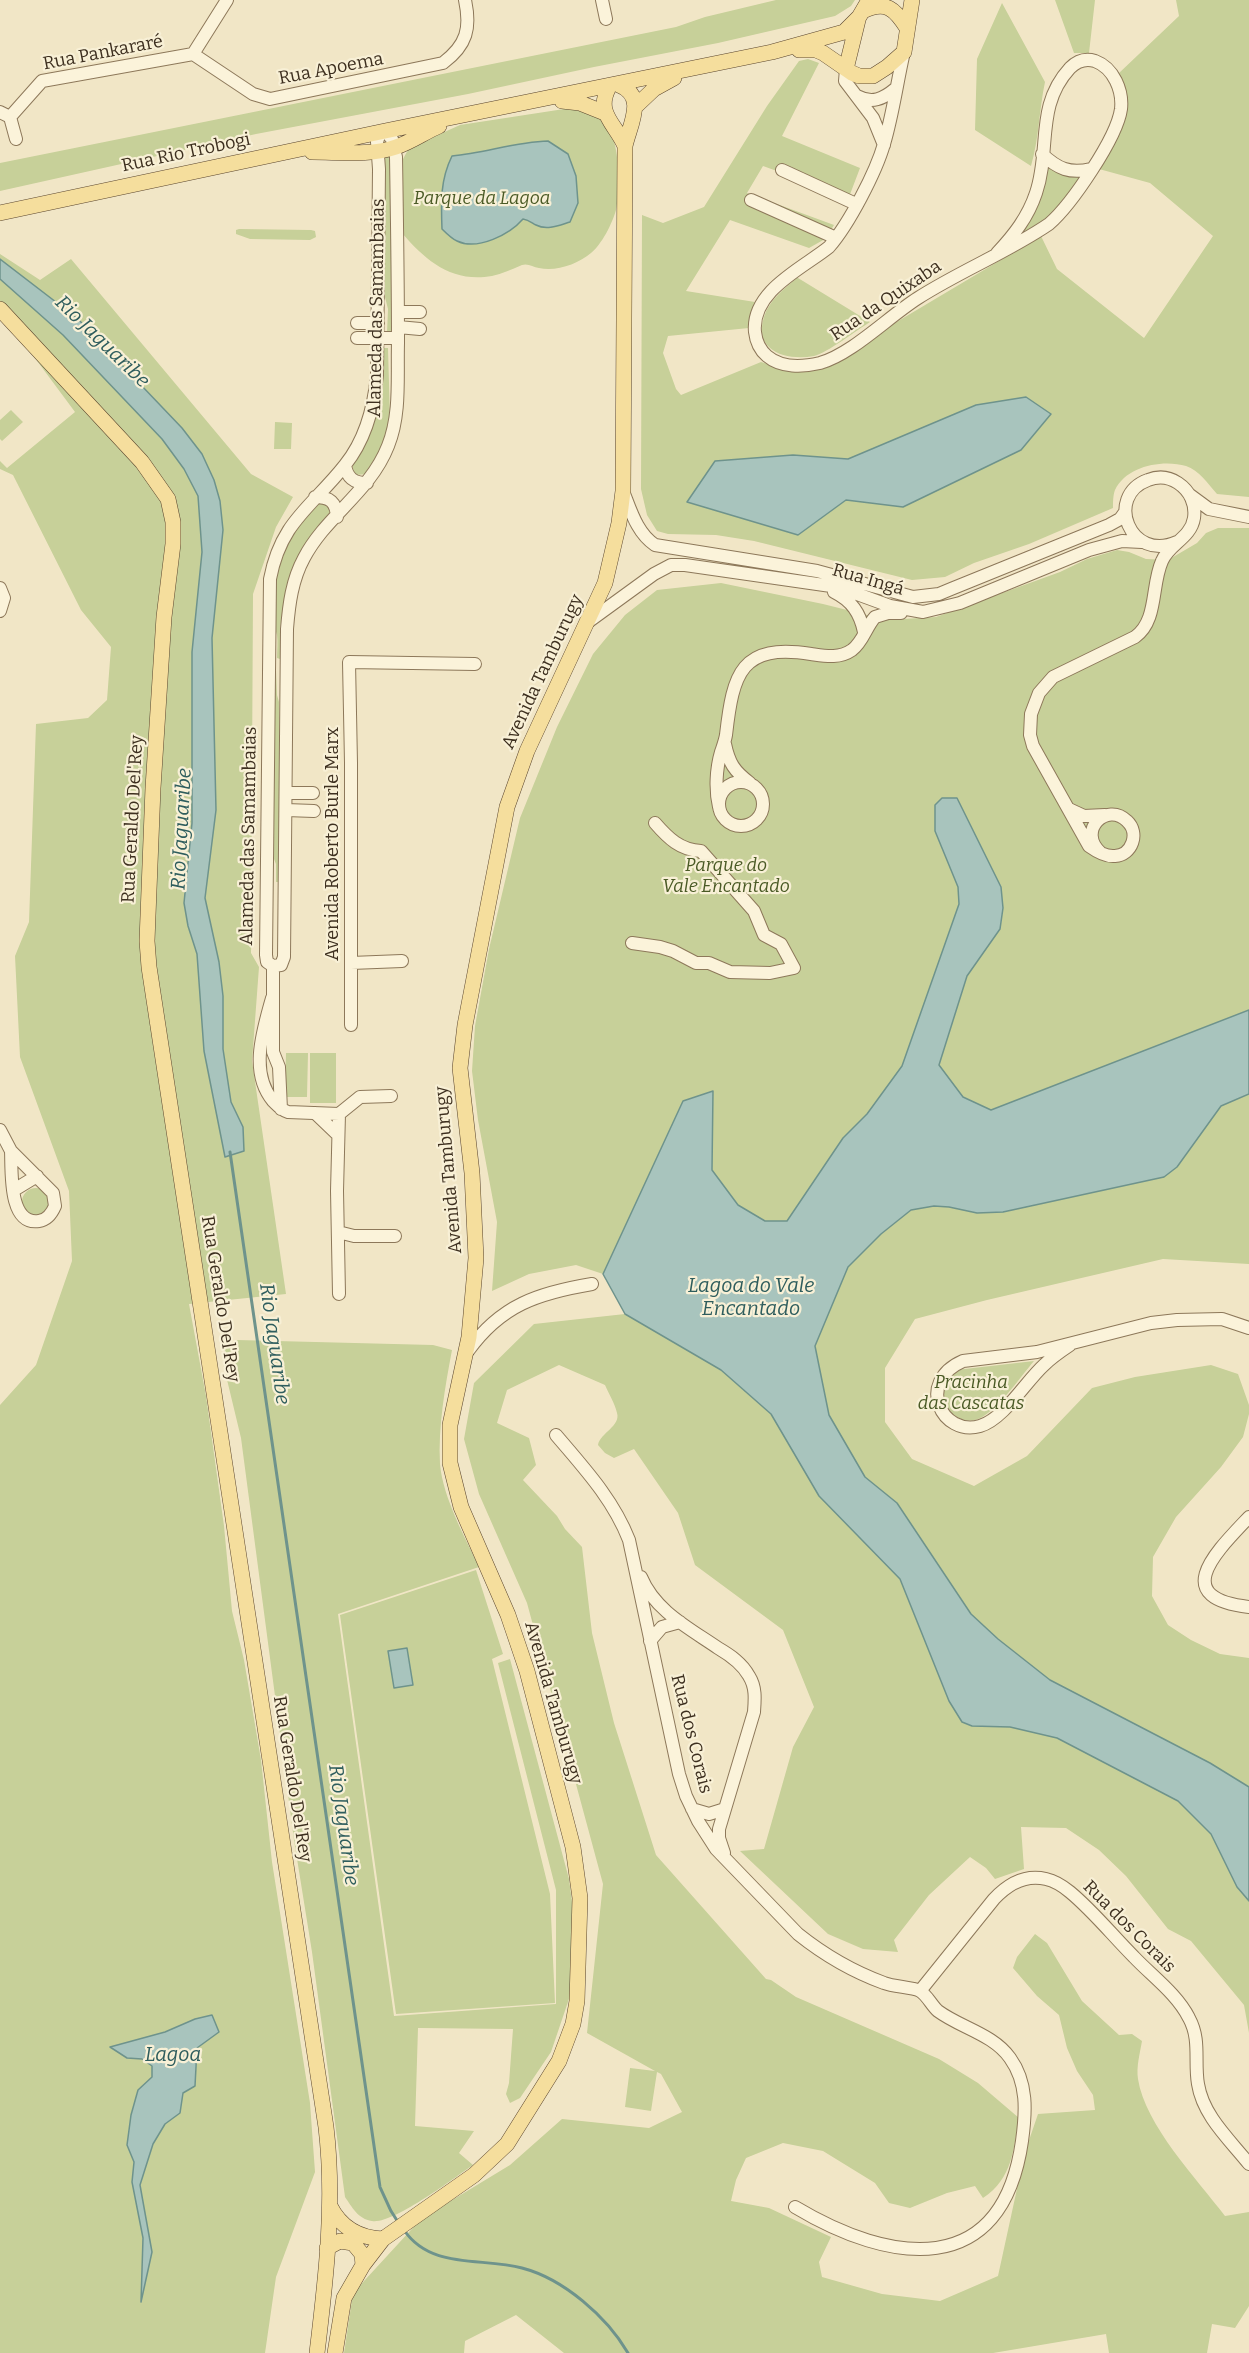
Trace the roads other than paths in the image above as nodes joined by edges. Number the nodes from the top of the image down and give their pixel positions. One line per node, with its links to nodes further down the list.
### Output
1 (227, 0): 10 (street)
2 (465, 0): 10 (street, Rua Apoema)
3 (602, 0): 6 (street)
4 (912, 0): 7 (main road)
5 (864, 9): 7 (main road); 8 (main road); 12 (main road)
6 (606, 19)
7 (907, 28): 9 (main road)
8 (772, 52): 11 (main road); 12 (main road)
9 (904, 52): 12 (main road); 14 (street, Rua da Quixaba)
10 (194, 54): 19 (street, Rua Pankararé)
11 (691, 69): 13 (main road); 17 (main road)
12 (846, 69): 15 (street)
13 (614, 86): 16 (main road, Rua Rio Trobogi); 17 (main road); 18 (main road)
14 (896, 89): 15 (street); 23 (street, Rua da Quixaba)
15 (857, 96): 23 (street)
16 (539, 100): 18 (main road); 20 (main road, Rua Rio Trobogi)
17 (636, 106): 24 (main road, Avenida Tamburugy)
18 (605, 113): 24 (main road, Avenida Tamburugy)
19 (5, 115): 22 (street)
20 (458, 117): 21 (main road, Rua Rio Trobogi); 25 (main road)
21 (382, 131): 25 (street); 26 (street, Alameda das Samambaias); 27 (main road, Rua Rio Trobogi)
22 (16, 139)
23 (884, 145): 32 (street, Rua da Quixaba)
24 (625, 146): 47 (main road, Avenida Tamburugy)
25 (395, 147): 26 (main road); 37 (street, Alameda das Samambaias)
26 (378, 151): 27 (main road); 40 (street, Alameda das Samambaias)
27 (281, 153): 33 (main road, Rua Rio Trobogi)
28 (1042, 154): 29 (street); 29 (street, Rua da Quixaba); 35 (street, Rua da Quixaba)
29 (1091, 169): 35 (street, Rua da Quixaba)
30 (782, 170): 32 (street)
31 (751, 200): 34 (street)
32 (856, 204): 34 (street, Rua da Quixaba)
33 (0, 213)
34 (836, 238): 35 (street, Rua da Quixaba)
35 (997, 253)
36 (0, 309): 119 (main road, Rua Geraldo Del'Rey)
37 (398, 312): 38 (street); 42 (street, Alameda das Samambaias)
38 (420, 312)
39 (357, 323): 40 (street, Alameda das Samambaias)
40 (378, 323): 44 (street, Alameda das Samambaias)
41 (420, 328): 42 (street)
42 (398, 333): 44 (street); 46 (street, Alameda das Samambaias)
43 (357, 338): 44 (street)
44 (377, 338): 45 (street, Alameda das Samambaias)
45 (345, 465): 46 (street); 49 (street, Alameda das Samambaias)
46 (367, 483): 52 (street, Alameda das Samambaias)
47 (623, 491): 50 (street, Rua Ingá); 62 (main road, Avenida Tamburugy)
48 (1190, 495): 50 (street); 51 (street); 54 (street)
49 (315, 496): 52 (street); 64 (street, Alameda das Samambaias)
50 (1125, 512): 56 (street)
51 (1223, 513): 53 (street); 54 (street)
52 (337, 517): 65 (street, Alameda das Samambaias)
53 (1249, 517)
54 (1190, 530): 55 (street)
55 (1177, 542): 56 (street); 57 (street)
56 (1144, 543): 57 (street); 61 (street, Rua Ingá)
57 (1157, 573): 72 (street)
58 (814, 585): 61 (street, Rua Ingá); 62 (street, Rua Ingá); 63 (street)
59 (0, 588): 60 (street)
60 (0, 611)
61 (923, 612): 63 (street)
62 (588, 622): 106 (main road, Avenida Tamburugy)
63 (864, 632): 67 (street)
64 (268, 662): 65 (street); 78 (street, Alameda das Samambaias)
65 (286, 662): 69 (street, Alameda das Samambaias)
66 (474, 664): 82 (street, Avenida Roberto Burle Marx)
67 (725, 742): 68 (street); 71 (street)
68 (755, 786): 71 (street); 71 (street)
69 (286, 793): 70 (street); 73 (street, Alameda das Samambaias)
70 (313, 793)
71 (719, 807)
72 (1069, 809): 75 (street); 77 (street)
73 (286, 810): 74 (street); 79 (street, Alameda das Samambaias)
74 (314, 811)
75 (1107, 815): 77 (street); 77 (street)
76 (655, 823): 80 (street)
77 (1101, 853)
78 (267, 890): 79 (street); 83 (street, Alameda das Samambaias)
79 (285, 890): 83 (street, Alameda das Samambaias)
80 (632, 943)
81 (402, 961): 82 (street)
82 (351, 963): 85 (street, Avenida Roberto Burle Marx)
83 (273, 966): 84 (street)
84 (272, 998): 86 (street); 87 (street)
85 (351, 1025)
86 (260, 1057): 87 (street); 89 (street)
87 (275, 1058): 89 (street)
88 (391, 1096): 91 (street)
89 (281, 1109): 90 (street)
90 (315, 1113): 91 (street); 93 (street)
91 (339, 1114): 93 (street)
92 (0, 1130): 94 (street)
93 (338, 1135): 97 (street)
94 (11, 1151): 95 (street); 96 (street)
95 (38, 1176): 96 (street); 96 (street)
96 (14, 1190)
97 (338, 1232): 98 (street); 100 (street)
98 (395, 1236)
99 (592, 1284): 106 (street)
100 (339, 1294)
101 (1222, 1319): 102 (street); 103 (street); 104 (street)
102 (1249, 1320)
103 (1249, 1328)
104 (1070, 1345): 105 (street); 107 (street)
105 (1037, 1352): 107 (street); 107 (street)
106 (466, 1354): 121 (main road, Avenida Tamburugy)
107 (1043, 1365)
108 (556, 1435): 110 (street, Rua dos Corais)
109 (1249, 1517): 111 (street)
110 (633, 1559): 112 (street); 113 (street, Rua dos Corais)
111 (1249, 1607)
112 (680, 1622): 113 (street); 115 (street)
113 (650, 1641): 114 (street, Rua dos Corais)
114 (692, 1809): 115 (street); 116 (street, Rua dos Corais)
115 (724, 1809): 116 (street)
116 (728, 1861): 117 (street, Rua dos Corais)
117 (920, 1991): 118 (street, Rua dos Corais); 120 (street)
118 (1249, 2164)
119 (330, 2206): 121 (main road); 122 (main road, Rua Geraldo Del'Rey)
120 (795, 2207)
121 (386, 2237): 123 (main road, Avenida Tamburugy)
122 (327, 2248): 123 (main road); 124 (main road, Rua Geraldo Del'Rey)
123 (363, 2265): 125 (main road, Avenida Tamburugy)
124 (317, 2353)
125 (335, 2353)

